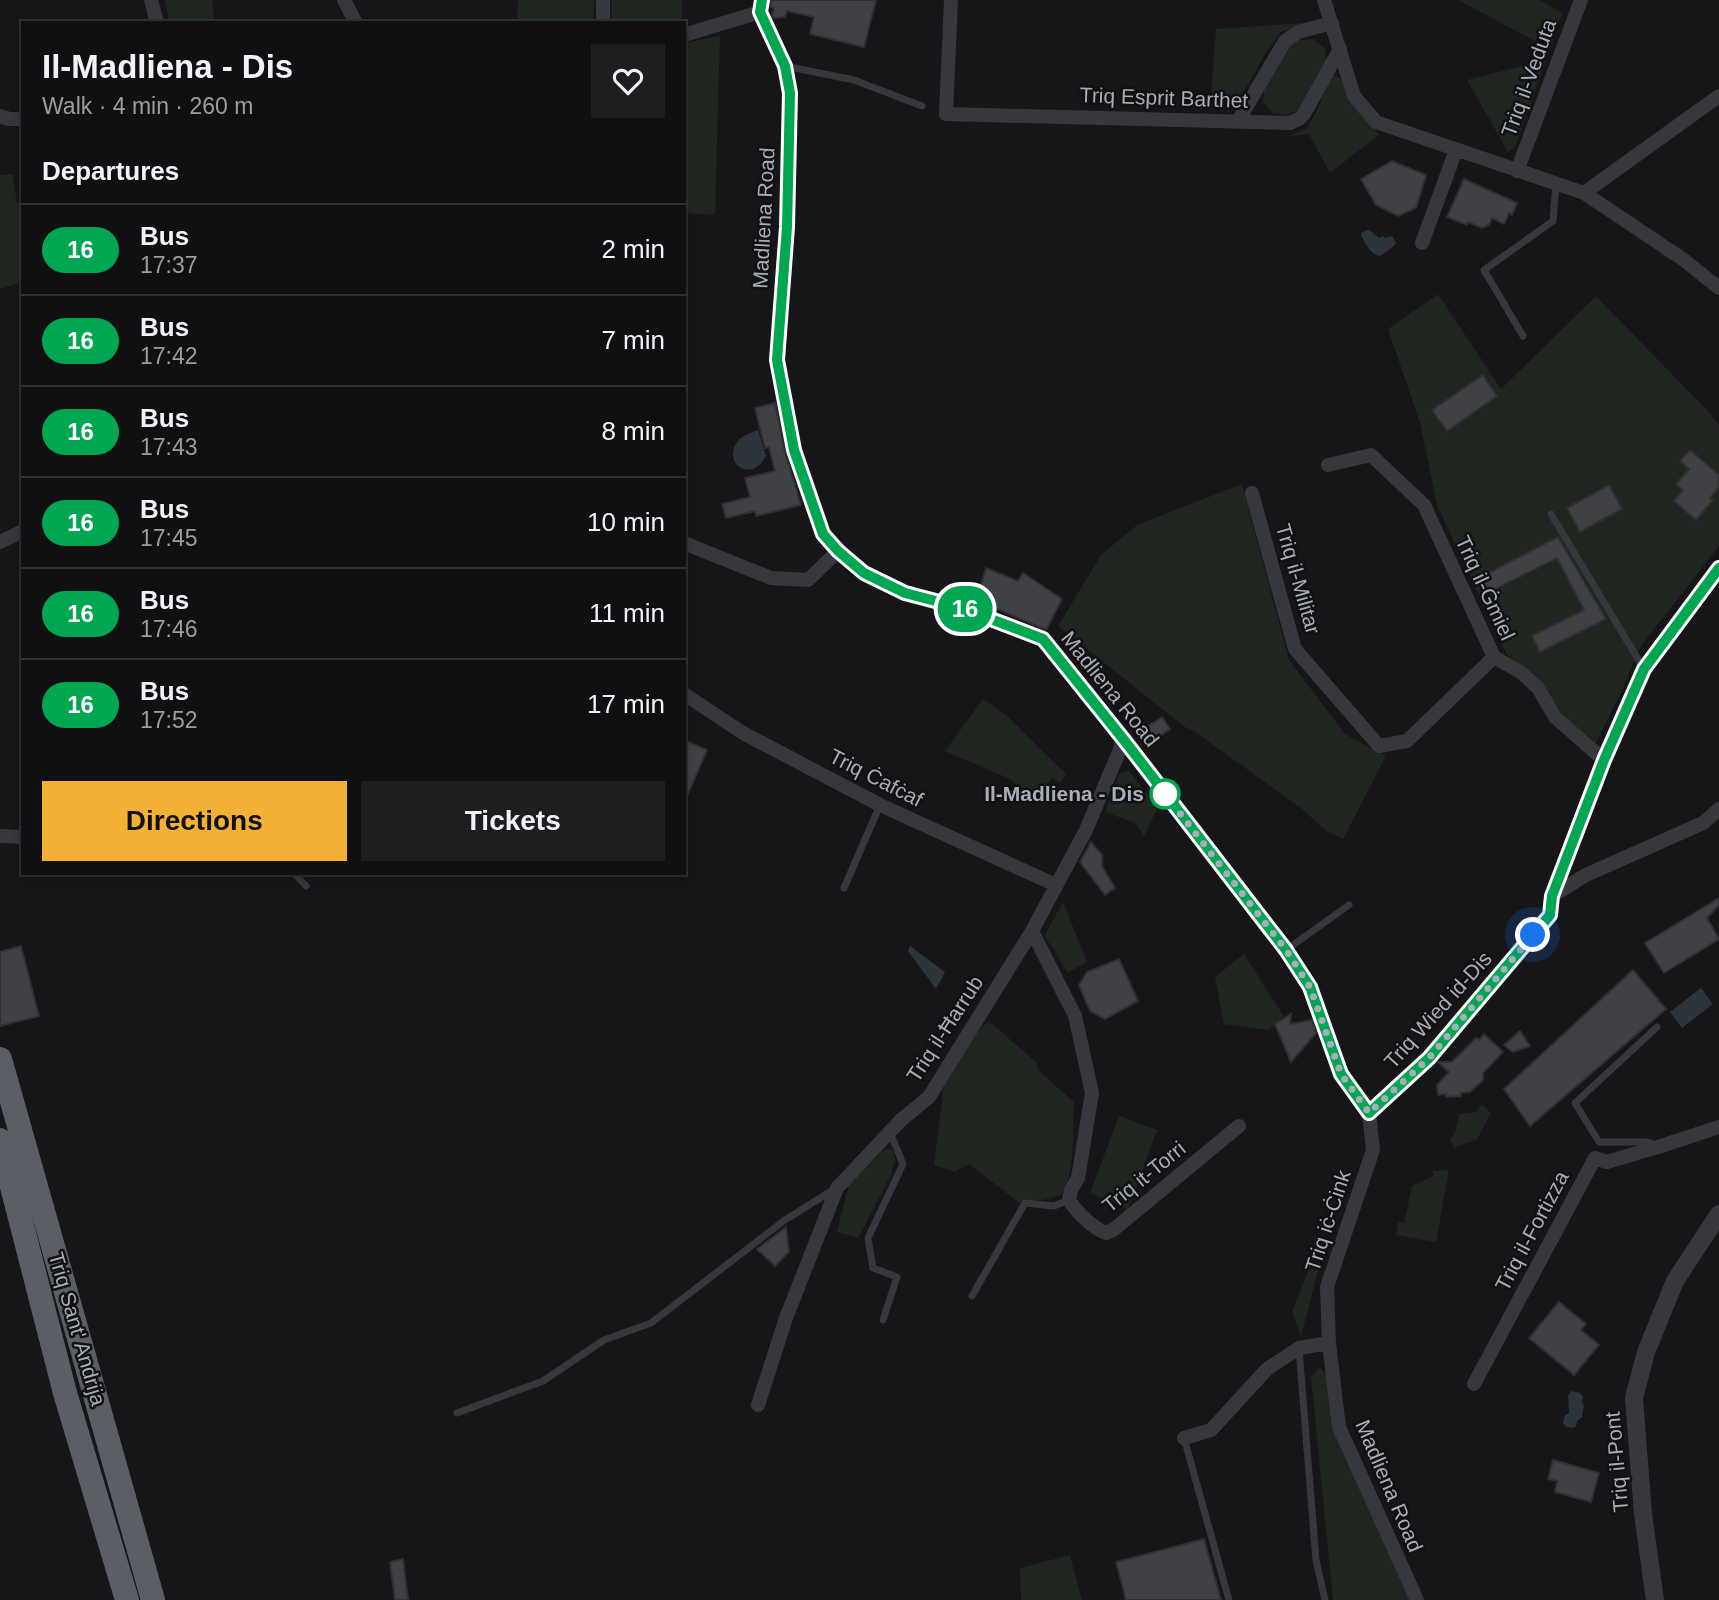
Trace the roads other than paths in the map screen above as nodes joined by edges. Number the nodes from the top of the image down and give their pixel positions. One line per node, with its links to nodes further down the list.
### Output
1 (151, 0): 8 (street)
2 (344, 0): 9 (street)
3 (603, 0): 10 (street)
4 (951, 0): 19 (street, Triq Esprit Barthet)
5 (1324, 0): 11 (street)
6 (1581, 0): 21 (street, Triq il-Veduta)
7 (761, 6): 12 (street); 14 (street, Madliena Road)
8 (156, 21)
9 (355, 21)
10 (603, 21)
11 (1332, 23): 13 (street); 19 (street)
12 (686, 34)
13 (1340, 49): 19 (street, Triq Esprit Barthet); 20 (street)
14 (785, 66): 16 (lane); 33 (street, Madliena Road)
15 (1719, 96): 23 (street)
16 (922, 106)
17 (0, 116): 18 (street)
18 (21, 119)
19 (1238, 121)
20 (1456, 150): 21 (street); 24 (street)
21 (1517, 171): 22 (street)
22 (1556, 183): 23 (street); 26 (lane)
23 (1584, 193): 25 (street)
24 (1422, 243)
25 (1719, 288)
26 (1523, 336)
27 (1328, 465): 35 (street, Triq il-Ġmiel)
28 (1252, 493): 35 (street, Triq il-Militar)
29 (1551, 514): 36 (lane)
30 (21, 532): 31 (street)
31 (0, 542)
32 (686, 544): 33 (street)
33 (838, 551): 38 (street, Madliena Road)
34 (1719, 568): 36 (street, Triq Wied id-Dis)
35 (1494, 657): 39 (street, Triq il-Ġmiel)
36 (1644, 669): 39 (street, Triq Wied id-Dis)
37 (686, 695): 40 (street, Triq Ċafċaf)
38 (1124, 740): 45 (street, Triq il-Ħarrub); 51 (street, Madliena Road)
39 (1604, 760): 48 (street, Triq Wied id-Dis)
40 (880, 805): 45 (street, Triq Ċafċaf); 47 (lane)
41 (1719, 809): 48 (street)
42 (0, 836): 43 (street)
43 (21, 837)
44 (296, 875): 46 (lane)
45 (1056, 885): 50 (street, Triq il-Ħarrub)
46 (306, 886)
47 (844, 888)
48 (1552, 896): 54 (street, Triq Wied id-Dis)
49 (1349, 905): 51 (lane)
50 (1032, 931): 57 (street, Triq il-Ħarrub); 61 (street, Triq it-Torri)
51 (1286, 950): 54 (street, Madliena Road)
52 (1657, 1027): 59 (lane, Triq il-Fortizza)
53 (0, 1059): 72 (highway, Triq Sant' Andrija)
54 (1369, 1113): 65 (street, Triq iċ-Ċink)
55 (1239, 1126): 61 (street, Triq it-Torri)
56 (1719, 1127): 59 (street, Triq il-Fortizza)
57 (890, 1132): 60 (street, Triq il-Ħarrub); 64 (lane)
58 (0, 1143): 71 (highway, Triq Sant' Andrija)
59 (1661, 1146): 67 (street, Triq il-Fortizza)
60 (837, 1188): 68 (street, Triq il-Ħarrub); 69 (lane)
61 (1069, 1200): 63 (lane)
62 (1719, 1214): 76 (street, Triq il-Pont)
63 (972, 1296)
64 (883, 1320)
65 (1329, 1343): 66 (street); 75 (street, Madliena Road)
66 (1298, 1348): 70 (street); 74 (lane)
67 (1474, 1384)
68 (758, 1405)
69 (457, 1412)
70 (1184, 1438): 73 (lane)
71 (127, 1600)
72 (153, 1600)
73 (1229, 1600)
74 (1325, 1600)
75 (1417, 1600)
76 (1655, 1600)

